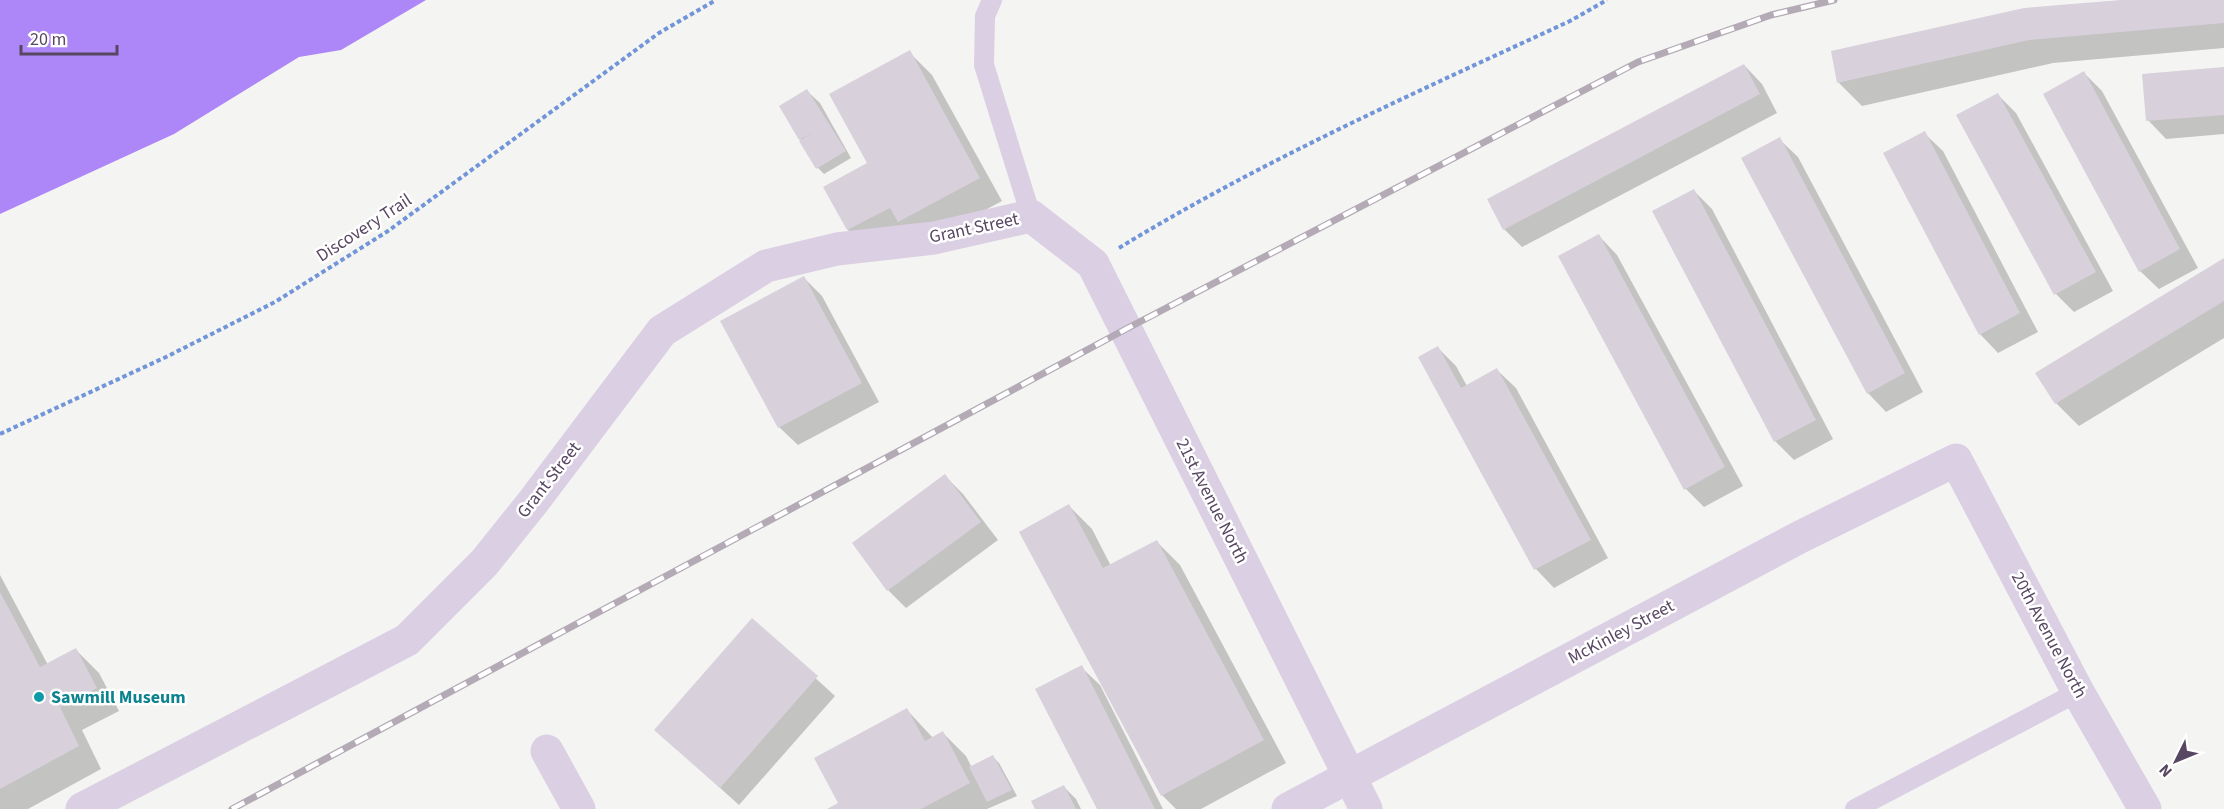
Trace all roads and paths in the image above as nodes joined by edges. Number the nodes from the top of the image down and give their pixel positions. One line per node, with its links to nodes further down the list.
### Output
1 (716, 0): 6 (path, Discovery Trail)
2 (992, 0): 4 (lane)
3 (1607, 0): 5 (path)
4 (1032, 216): 5 (street, 21st Avenue North); 11 (street, Grant Street)
5 (1093, 264): 10 (street, 21st Avenue North)
6 (0, 434)
7 (1956, 460): 8 (street, 20th Avenue North); 10 (street, McKinley Street)
8 (2078, 692): 15 (lane); 16 (street, 20th Avenue North)
9 (547, 751): 12 (street)
10 (1350, 776): 13 (street, McKinley Street); 14 (street, 21st Avenue North)
11 (82, 809)
12 (579, 809)
13 (1288, 809)
14 (1366, 809)
15 (1855, 809)
16 (2145, 809)

